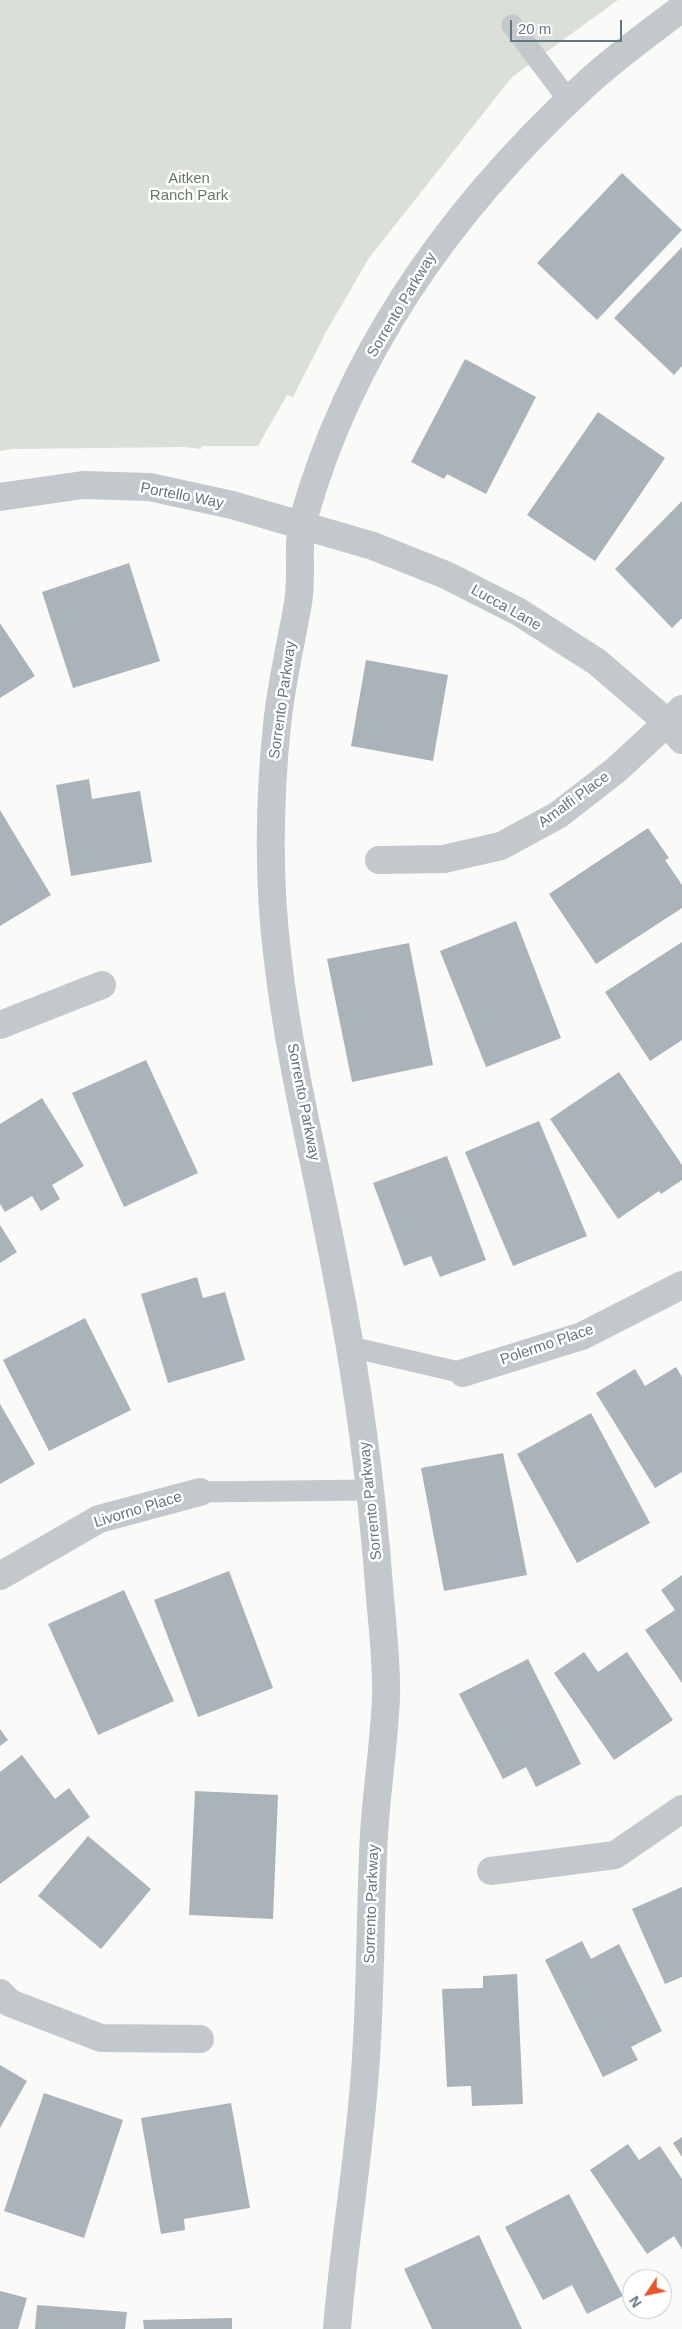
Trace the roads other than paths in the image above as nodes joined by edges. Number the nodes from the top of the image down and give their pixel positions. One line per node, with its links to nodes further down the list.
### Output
1 (682, 8): 3 (street, Sorrento Parkway)
2 (512, 25): 3 (lane)
3 (569, 101): 5 (street, Sorrento Parkway)
4 (0, 497): 5 (street, Portello Way)
5 (302, 524): 6 (street, Lucca Lane); 11 (street, Sorrento Parkway)
6 (677, 724): 7 (street, Amalfi Place)
7 (379, 860)
8 (102, 985): 9 (street)
9 (0, 1026)
10 (682, 1285): 12 (street, Polermo Place)
11 (351, 1347): 12 (lane); 13 (street, Sorrento Parkway)
12 (463, 1373)
13 (371, 1490): 14 (lane); 20 (street, Sorrento Parkway)
14 (200, 1492): 15 (street, Livorno Place)
15 (0, 1576)
16 (682, 1808): 17 (street)
17 (491, 1871)
18 (0, 1992): 19 (street)
19 (200, 2039)
20 (337, 2329)

